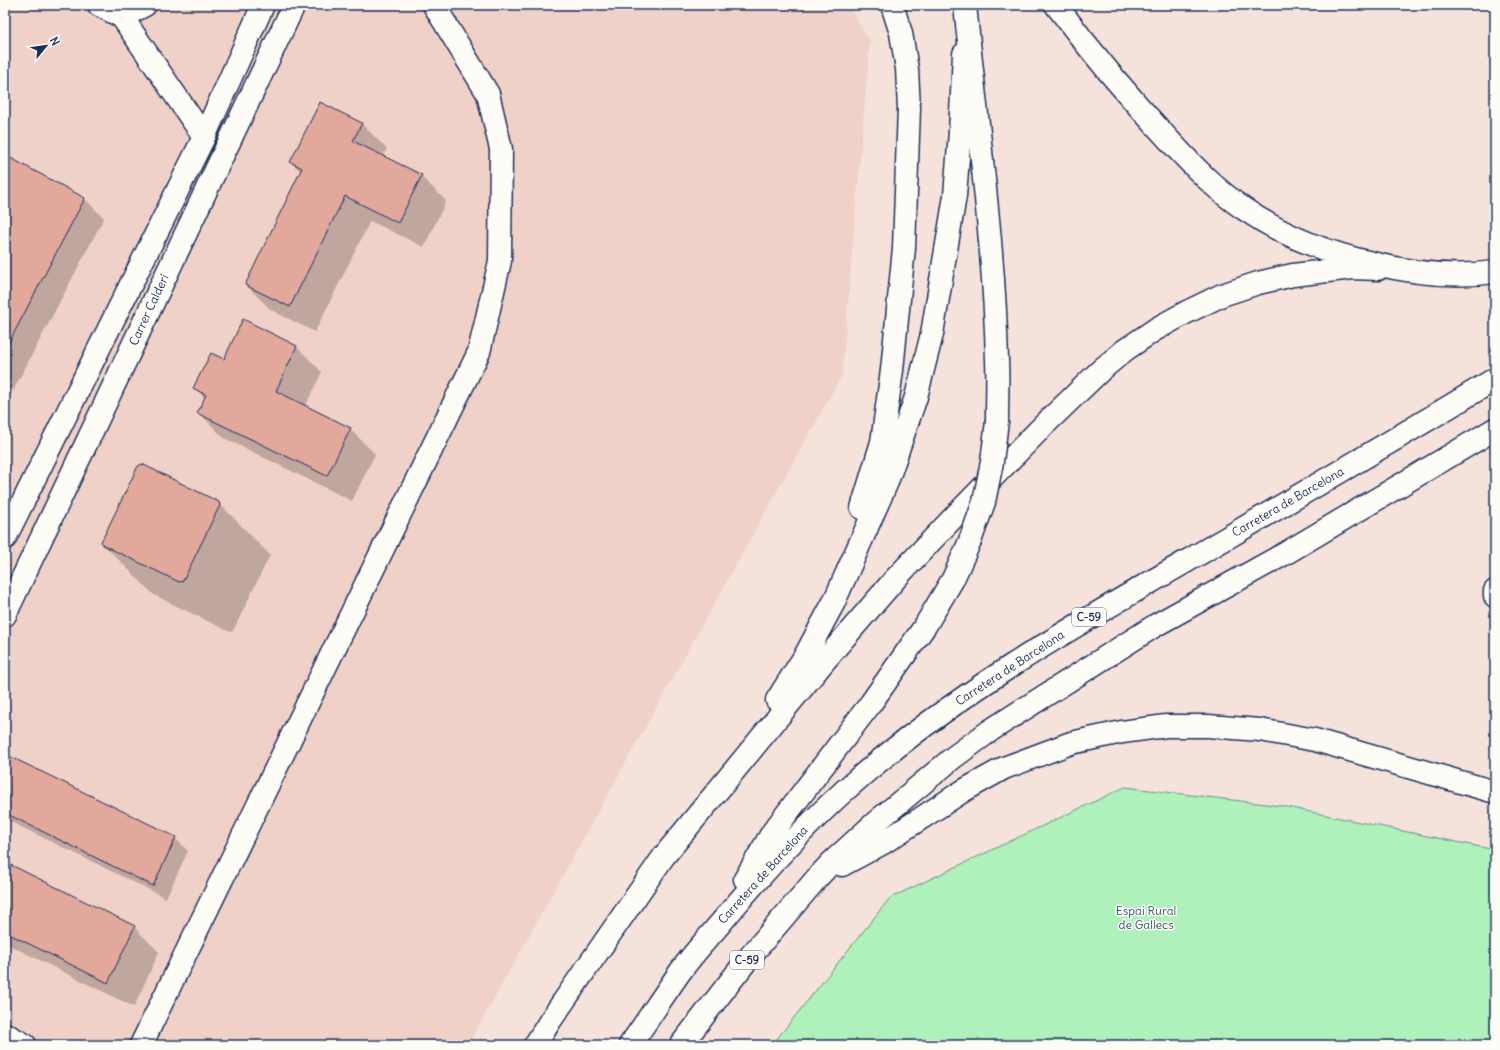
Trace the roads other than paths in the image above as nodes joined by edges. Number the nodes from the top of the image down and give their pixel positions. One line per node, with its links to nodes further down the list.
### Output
1 (99, 5): 9 (main road)
2 (145, 5): 9 (main road)
3 (263, 5): 10 (main road)
4 (294, 5): 19 (main road, Carrer Calderí)
5 (434, 5): 26 (main road)
6 (892, 5): 18 (main road)
7 (1056, 5): 11 (main road)
8 (965, 10): 18 (main road); 23 (main road, bridge)
9 (122, 17): 10 (main road)
10 (204, 137): 15 (main road)
11 (1397, 270): 12 (main road); 20 (main road)
12 (1495, 272)
13 (1495, 379): 23 (main road, Carretera de Barcelona / C-59)
14 (1495, 429): 22 (main road, C-59)
15 (5, 538)
16 (1495, 591): 17 (main road)
17 (1495, 596)
18 (834, 602): 20 (main road)
19 (5, 615)
20 (730, 775): 27 (main road)
21 (1495, 792): 22 (main road)
22 (817, 878): 29 (main road, C-59)
23 (728, 914): 28 (main road, Carretera de Barcelona / C-59)
24 (5, 1034): 25 (main road)
25 (25, 1045)
26 (141, 1045)
27 (535, 1045)
28 (630, 1045)
29 (681, 1045)

